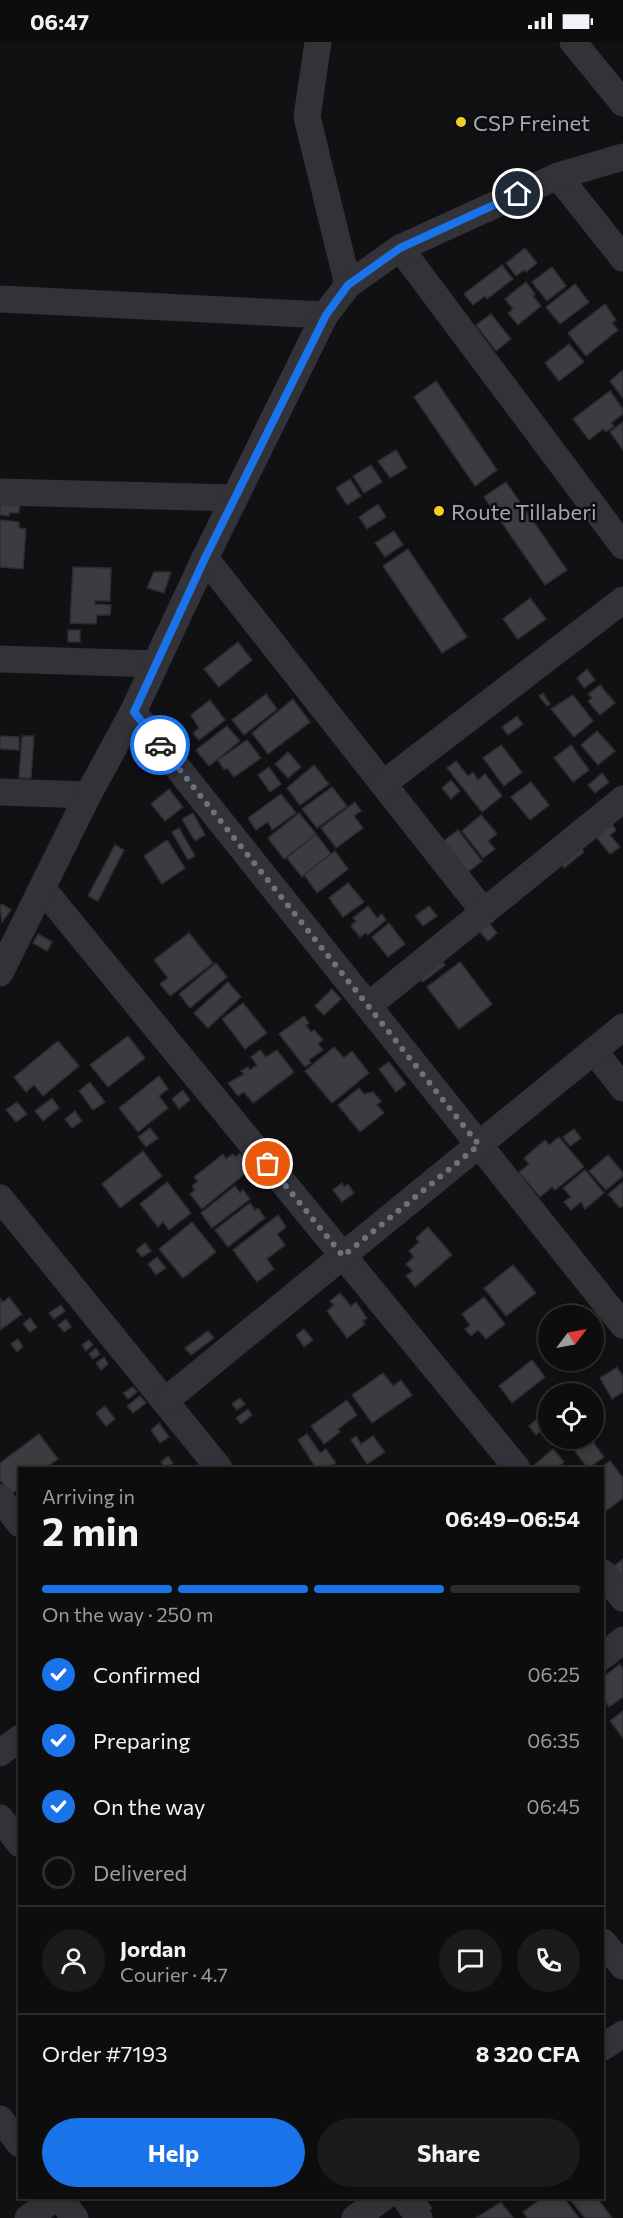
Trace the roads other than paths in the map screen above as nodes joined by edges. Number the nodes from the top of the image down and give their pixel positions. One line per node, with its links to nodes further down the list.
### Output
1 (318, 42): 8 (street)
2 (573, 42): 3 (street)
3 (623, 104)
4 (623, 157): 5 (street)
5 (558, 176): 6 (street); 7 (street)
6 (400, 248): 8 (street); 13 (street)
7 (623, 258)
8 (348, 285): 10 (street)
9 (0, 299): 10 (street)
10 (326, 315): 12 (street)
11 (0, 492): 12 (street)
12 (235, 498): 14 (street)
13 (623, 546)
14 (205, 558): 17 (street); 19 (street)
15 (623, 600): 19 (street)
16 (0, 659): 17 (street)
17 (155, 664): 18 (street)
18 (134, 712): 21 (street); 27 (street)
19 (383, 784): 24 (street)
20 (0, 792): 21 (street)
21 (88, 795): 23 (street)
22 (623, 799): 24 (street)
23 (42, 888): 25 (street); 33 (street)
24 (484, 912): 27 (street)
25 (8, 943): 26 (street)
26 (0, 973)
27 (368, 1006): 31 (street)
28 (623, 1027): 29 (street)
29 (594, 1051): 30 (street); 31 (street)
30 (623, 1088)
31 (479, 1145): 33 (street); 34 (street)
32 (0, 1198): 35 (street)
33 (343, 1256): 35 (street); 37 (street)
34 (623, 1324)
35 (165, 1401): 36 (street)
36 (218, 1467)
37 (516, 1467)
38 (0, 1498): 39 (street)
39 (18, 1521)
40 (604, 1574): 41 (street)
41 (623, 1598)
42 (623, 1640): 43 (street)
43 (604, 1655)
44 (18, 1740): 45 (street)
45 (0, 1753)
46 (0, 1818): 47 (street)
47 (18, 1841)
48 (604, 1943): 49 (street)
49 (623, 1966)
50 (623, 2034): 51 (street)
51 (604, 2046)
52 (0, 2119): 53 (street)
53 (18, 2142)
54 (54, 2199): 58 (street)
55 (60, 2199): 59 (street)
56 (382, 2199): 60 (street)
57 (406, 2199): 61 (street)
58 (28, 2218)
59 (75, 2218)
60 (355, 2218)
61 (419, 2218)

